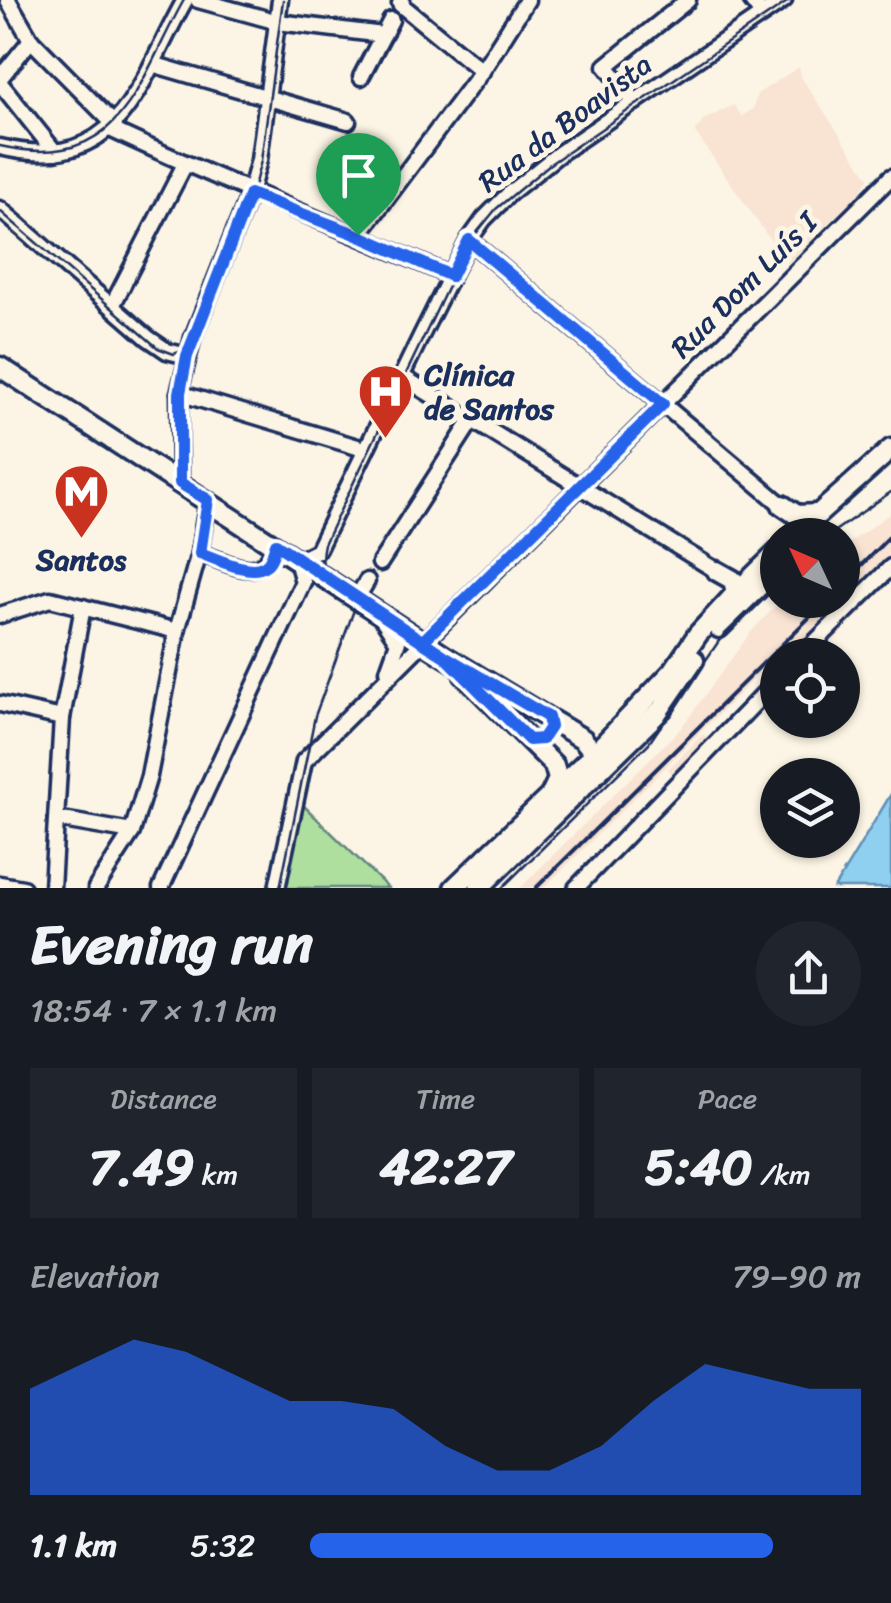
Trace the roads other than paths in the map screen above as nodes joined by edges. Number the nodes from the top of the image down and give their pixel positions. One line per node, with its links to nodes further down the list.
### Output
1 (8, 0): 14 (street)
2 (185, 0): 15 (street)
3 (198, 0): 12 (street)
4 (280, 0): 12 (street)
5 (688, 0): 20 (street)
6 (751, 0): 10 (street)
7 (784, 0): 10 (street, Rua da Boavista)
8 (401, 2): 16 (street)
9 (520, 3): 16 (street)
10 (761, 13): 20 (street, Rua da Boavista)
11 (391, 20): 13 (street)
12 (278, 22): 13 (street); 19 (street)
13 (384, 35): 17 (street)
14 (31, 40): 18 (street); 22 (street)
15 (152, 64): 19 (street); 22 (street)
16 (482, 71): 29 (street)
17 (362, 78)
18 (0, 80): 24 (street)
19 (268, 99): 21 (street); 27 (street)
20 (634, 102): 30 (street, Rua da Boavista)
21 (348, 120)
22 (112, 127): 24 (street); 25 (street)
23 (4, 145): 24 (street)
24 (55, 152)
25 (185, 164): 27 (street); 32 (street)
26 (891, 177): 37 (street, Rua Dom Luís I)
27 (250, 194): 29 (street); 33 (street)
28 (0, 208): 32 (street)
29 (358, 235): 31 (street)
30 (469, 240): 31 (street, Rua da Boavista); 37 (street)
31 (451, 276): 35 (street, Rua da Boavista)
32 (112, 306): 33 (street)
33 (187, 356): 36 (street)
34 (0, 368): 42 (main road)
35 (401, 376): 38 (street); 40 (street, Rua da Boavista)
36 (180, 393): 40 (street); 42 (street)
37 (663, 404): 43 (street, Rua Dom Luís I); 45 (street)
38 (472, 420): 43 (street); 52 (street)
39 (891, 448): 46 (main road)
40 (364, 449): 51 (street, Rua da Boavista)
41 (891, 458): 48 (main road)
42 (180, 483): 44 (main road)
43 (579, 486): 55 (street); 65 (street, Rua Dom Luís I)
44 (208, 500): 49 (main road); 50 (street)
45 (782, 505): 46 (main road)
46 (818, 514): 47 (main road)
47 (814, 518)
48 (829, 518)
49 (276, 544): 50 (street); 51 (main road)
50 (200, 553): 63 (street)
51 (296, 557): 59 (main road); 82 (street)
52 (380, 562)
53 (891, 567): 64 (street)
54 (760, 570): 58 (main road)
55 (716, 571): 58 (main road)
56 (368, 582): 59 (street)
57 (760, 587): 74 (main road)
58 (736, 593): 73 (main road)
59 (356, 598): 61 (main road)
60 (84, 608): 62 (street); 63 (street); 71 (street)
61 (380, 614): 65 (main road); 67 (street)
62 (0, 615)
63 (177, 631): 77 (street)
64 (819, 638)
65 (422, 642): 66 (main road); 67 (street, Rua Dom Luís I)
66 (446, 657): 70 (main road); 72 (main road)
67 (384, 680): 83 (street, Rua Dom Luís I)
68 (760, 699): 86 (street)
69 (0, 704): 71 (street)
70 (548, 717): 72 (main road); 73 (main road)
71 (62, 718): 76 (street)
72 (529, 740): 75 (main road)
73 (596, 752): 74 (main road); 75 (main road)
74 (593, 776): 85 (main road)
75 (543, 804): 84 (main road)
76 (57, 820): 77 (street); 80 (street)
77 (132, 832): 81 (street)
78 (0, 884): 79 (street)
79 (23, 888)
80 (52, 888)
81 (96, 888)
82 (161, 888)
83 (277, 888)
84 (454, 888)
85 (479, 888)
86 (576, 888)

